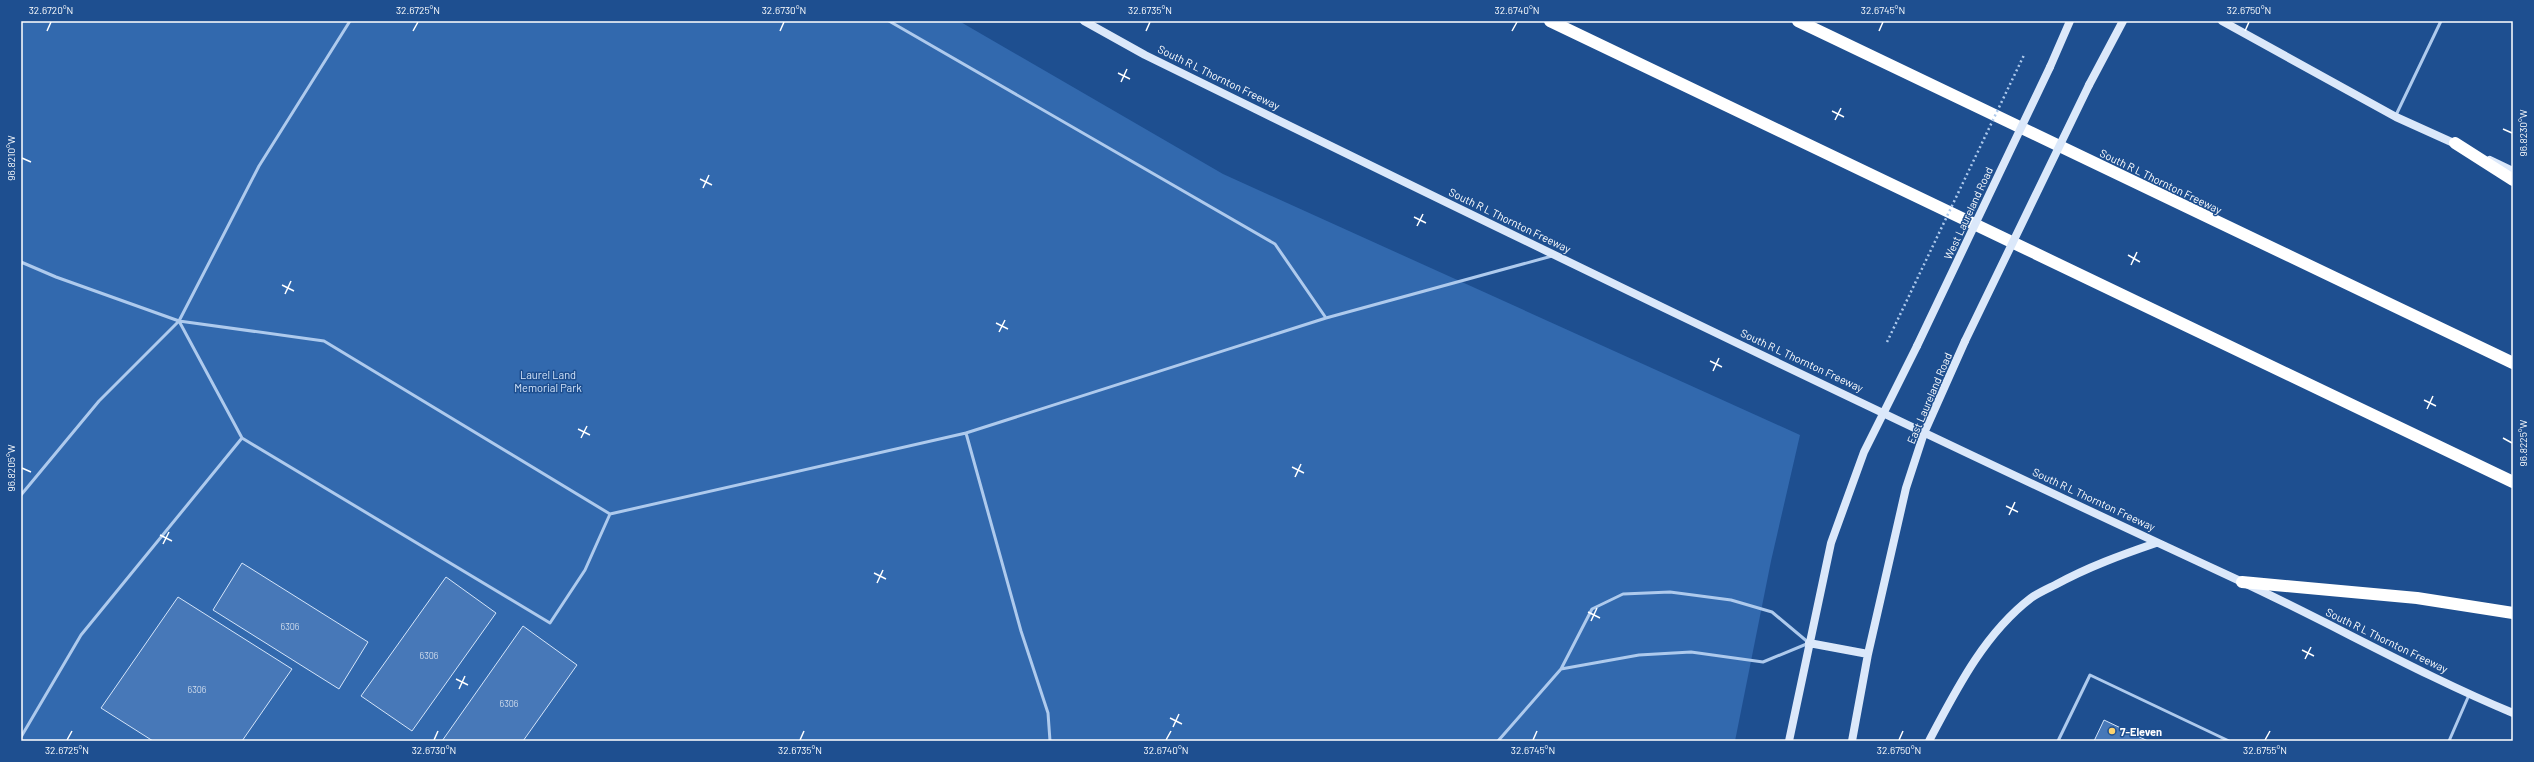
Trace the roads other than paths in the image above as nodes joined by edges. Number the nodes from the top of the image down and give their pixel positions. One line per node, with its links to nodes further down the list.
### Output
1 (350, 21): 18 (lane)
2 (889, 21): 17 (lane)
3 (1084, 21): 15 (main road, South R L Thornton Freeway)
4 (1550, 21): 24 (highway)
5 (1798, 21): 19 (highway, South R L Thornton Freeway)
6 (2070, 21): 20 (main road, West Laureland Road, bridge)
7 (2123, 21): 22 (main road, East Laureland Road, bridge)
8 (2222, 21): 10 (main road)
9 (2441, 21): 11 (lane)
10 (2233, 24): 11 (main road)
11 (2396, 117): 12 (main road)
12 (2455, 143): 13 (main road); 14 (highway)
13 (2513, 171)
14 (2513, 180)
15 (1553, 256): 17 (lane); 20 (main road, South R L Thornton Freeway)
16 (21, 262): 18 (lane)
17 (1326, 318): 21 (lane)
18 (179, 321): 23 (lane); 25 (lane); 26 (lane)
19 (2513, 363)
20 (1882, 413): 22 (main road, South R L Thornton Freeway); 30 (main road)
21 (966, 433): 26 (lane); 36 (lane)
22 (1924, 433): 27 (main road, South R L Thornton Freeway); 31 (main road, East Laureland Road)
23 (242, 438): 26 (lane); 35 (lane)
24 (2513, 482)
25 (21, 495)
26 (610, 514)
27 (2156, 543): 28 (main road, South R L Thornton Freeway); 40 (main road)
28 (2242, 582): 29 (highway); 33 (main road, South R L Thornton Freeway)
29 (2513, 613)
30 (1809, 644): 31 (main road); 32 (lane); 32 (lane); 38 (main road)
31 (1868, 654): 39 (main road, East Laureland Road)
32 (1561, 669): 37 (lane)
33 (2469, 695): 34 (main road, South R L Thornton Freeway); 43 (lane)
34 (2513, 713)
35 (21, 737)
36 (1050, 741)
37 (1498, 741)
38 (1789, 741)
39 (1852, 741)
40 (1929, 741)
41 (2058, 741): 42 (lane)
42 (2229, 741)
43 (2449, 741)

